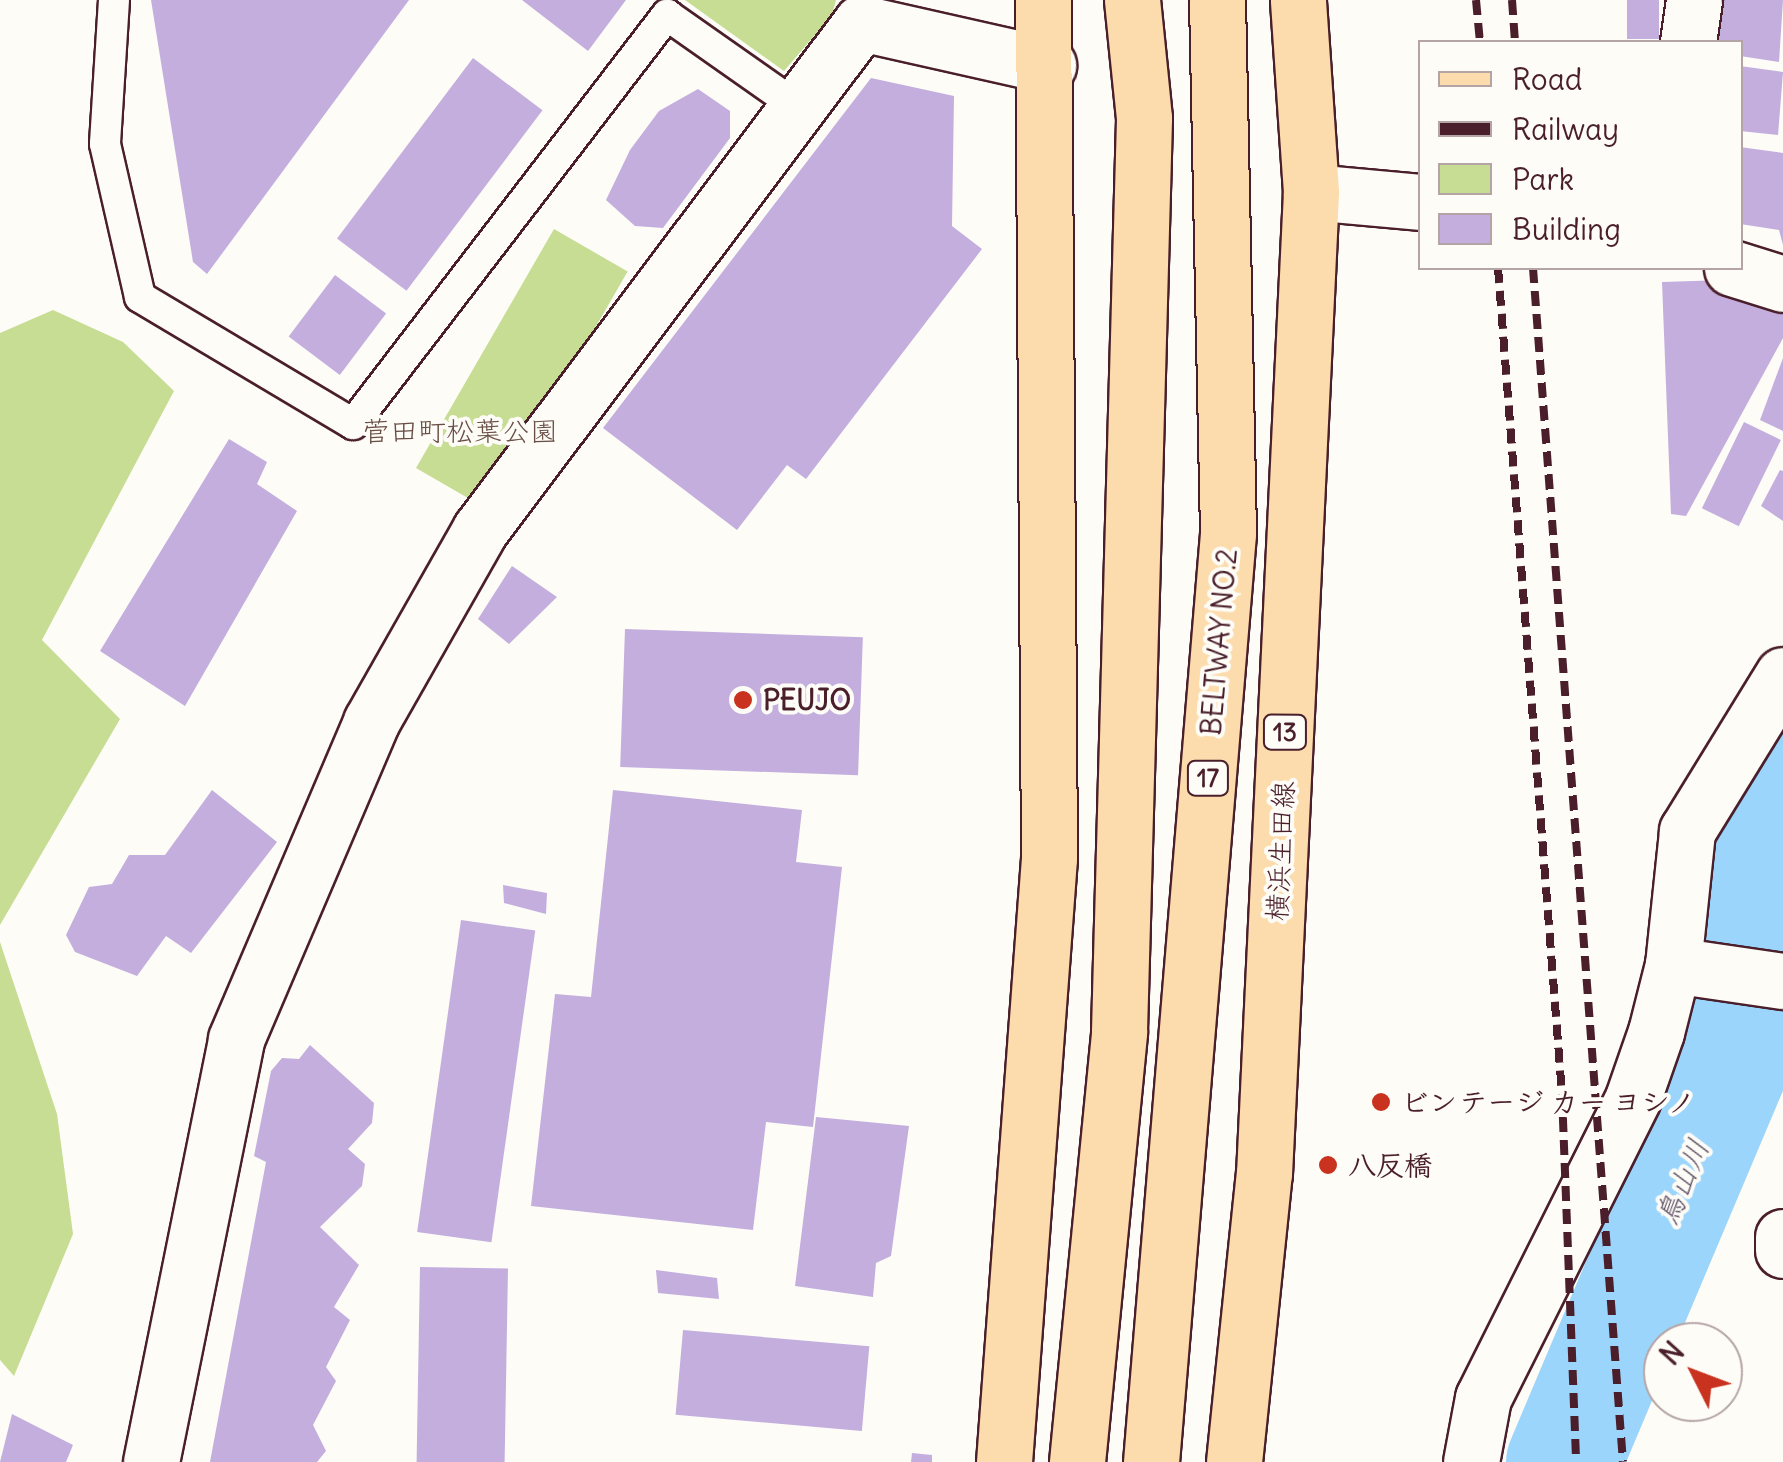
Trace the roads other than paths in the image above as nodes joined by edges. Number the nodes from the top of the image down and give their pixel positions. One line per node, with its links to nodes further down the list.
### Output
1 (114, 0): 10 (lane)
2 (1043, 0): 9 (main road)
3 (1132, 0): 22 (main road)
4 (1217, 0): 23 (main road, BELTWAY NO.2 / 17)
5 (1298, 0): 11 (main road, 横浜生田線 / 13)
6 (1694, 0): 8 (street)
7 (862, 12): 9 (street); 10 (street)
8 (1688, 40)
9 (1048, 64): 21 (main road)
10 (798, 107): 20 (street)
11 (1311, 192): 12 (street); 24 (main road, 横浜生田線 / 13)
12 (1418, 202)
13 (1738, 270): 14 (street)
14 (1783, 284)
15 (1783, 675): 16 (street)
16 (1674, 965): 17 (street); 25 (street)
17 (1783, 981)
18 (1783, 1237): 19 (street)
19 (1783, 1250)
20 (151, 1462)
21 (1004, 1462)
22 (1077, 1462)
23 (1151, 1462)
24 (1234, 1462)
25 (1471, 1462)

